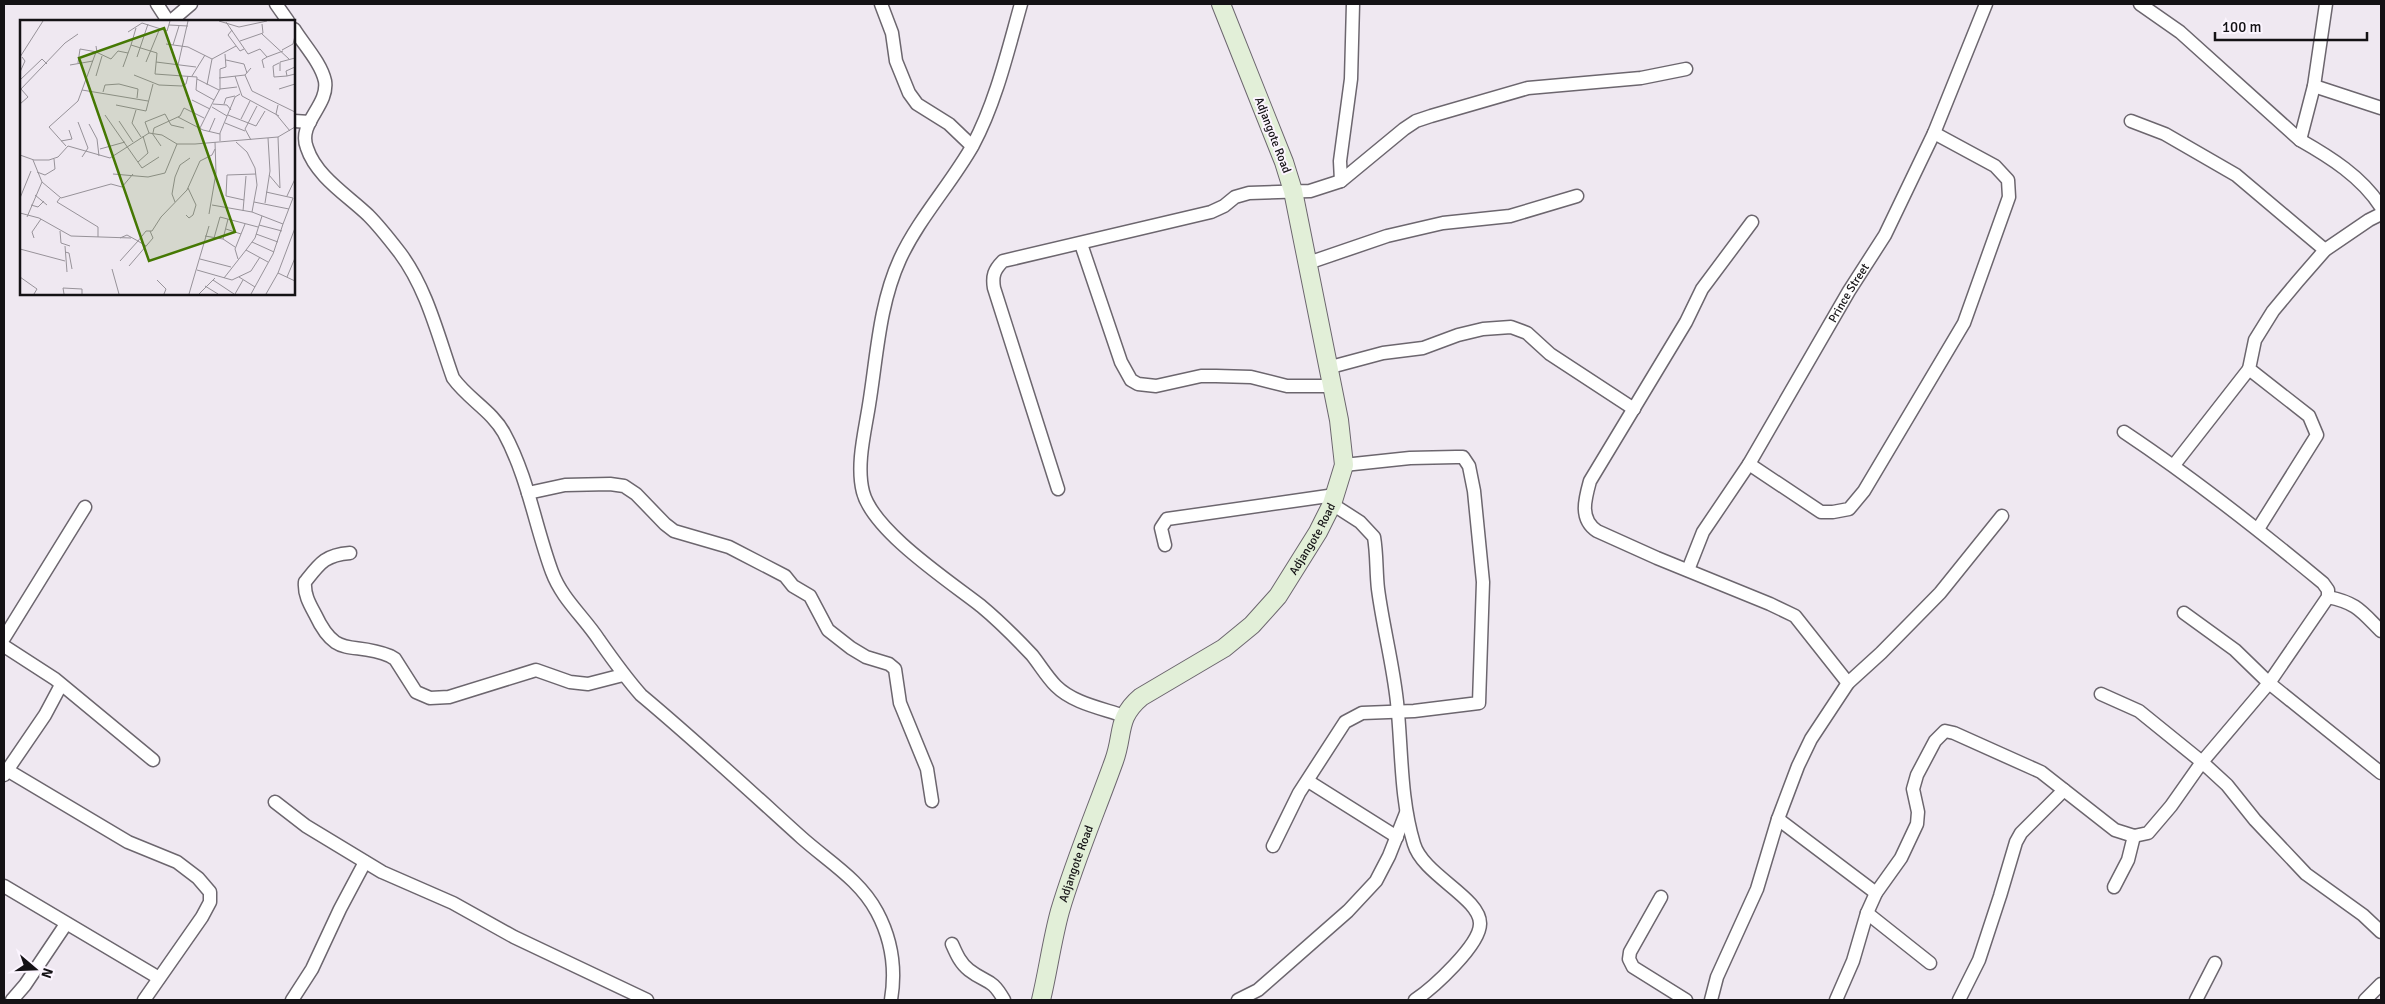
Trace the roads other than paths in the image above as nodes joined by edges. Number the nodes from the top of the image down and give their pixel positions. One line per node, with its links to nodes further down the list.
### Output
1 (157, 4): 11 (street)
2 (191, 4): 12 (street)
3 (276, 4): 13 (street)
4 (881, 4): 23 (street)
5 (1022, 4): 23 (street)
6 (1221, 4): 25 (street, Adjangote Road)
7 (1353, 4): 24 (street)
8 (1986, 4): 21 (street, Prince Street)
9 (2140, 4): 22 (street)
10 (2326, 4): 16 (street)
11 (169, 20)
12 (171, 20)
13 (287, 20)
14 (295, 31): 20 (street)
15 (1686, 69): 24 (street)
16 (2314, 86): 17 (street); 22 (street)
17 (2381, 108)
18 (295, 121): 20 (street)
19 (2131, 121): 31 (street)
20 (310, 122): 42 (street)
21 (1934, 133): 38 (street, Prince Street); 38 (street)
22 (2300, 140): 27 (street)
23 (972, 146): 63 (street)
24 (1341, 181): 25 (street)
25 (1293, 191): 30 (street); 32 (street, Adjangote Road)
26 (1577, 196): 32 (street)
27 (2381, 207)
28 (2381, 214): 31 (street)
29 (1752, 222): 36 (street)
30 (1081, 244): 35 (street); 41 (street)
31 (2325, 250): 34 (street)
32 (1308, 263): 33 (street, Adjangote Road)
33 (1327, 368): 35 (street, Adjangote Road); 36 (street)
34 (2249, 369): 40 (street); 46 (street)
35 (1330, 386): 39 (street, Adjangote Road)
36 (1634, 409): 49 (street)
37 (2124, 432): 40 (street)
38 (1749, 464): 49 (street, Prince Street)
39 (1344, 465): 43 (street, Adjangote Road); 61 (street)
40 (2174, 465): 46 (street)
41 (1058, 489)
42 (528, 493): 55 (street); 70 (street)
43 (1334, 500): 47 (street); 60 (street); 63 (street, Adjangote Road)
44 (85, 507): 53 (street)
45 (2002, 516): 56 (street)
46 (2258, 529): 50 (street)
47 (1165, 545)
48 (350, 553): 55 (street)
49 (1688, 570): 56 (street)
50 (2328, 597): 52 (street); 57 (street)
51 (2184, 613): 57 (street)
52 (2381, 630)
53 (4, 638)
54 (4, 646): 58 (street)
55 (623, 675): 96 (street)
56 (1848, 683): 73 (street)
57 (2269, 683): 65 (street); 67 (street)
58 (61, 685): 64 (street); 66 (street)
59 (2101, 694): 65 (street)
60 (1396, 697): 61 (street); 62 (street)
61 (1414, 711): 62 (street)
62 (1397, 712): 68 (street); 72 (street)
63 (1124, 716): 98 (street, Adjangote Road)
64 (153, 760)
65 (2202, 762): 74 (street); 86 (street)
66 (5, 773): 90 (street)
67 (2381, 773)
68 (1308, 781): 75 (street); 76 (street)
69 (2064, 790): 74 (street); 82 (street); 104 (street)
70 (932, 801)
71 (275, 802): 79 (street)
72 (1406, 812): 75 (street); 77 (street)
73 (1778, 819): 82 (street); 102 (street)
74 (2134, 836): 81 (street)
75 (1397, 837): 78 (street)
76 (1273, 846)
77 (1415, 849): 78 (street); 100 (street)
78 (1389, 856): 99 (street)
79 (365, 862): 94 (street); 95 (street)
80 (4, 886): 85 (street)
81 (2114, 887)
82 (1876, 894): 84 (street)
83 (1661, 897): 101 (street)
84 (1867, 913): 88 (street); 103 (street)
85 (66, 924): 90 (street); 92 (street)
86 (2381, 932)
87 (952, 944): 97 (street)
88 (1930, 963)
89 (2215, 963): 105 (street)
90 (158, 978): 93 (street)
91 (2381, 984): 106 (street)
92 (12, 1000)
93 (144, 1000)
94 (292, 1000)
95 (648, 1000)
96 (891, 1000)
97 (1004, 1000)
98 (1041, 1000)
99 (1238, 1000)
100 (1415, 1000)
101 (1686, 1000)
102 (1711, 1000)
103 (1836, 1000)
104 (1959, 1000)
105 (2196, 1000)
106 (2365, 1000)

